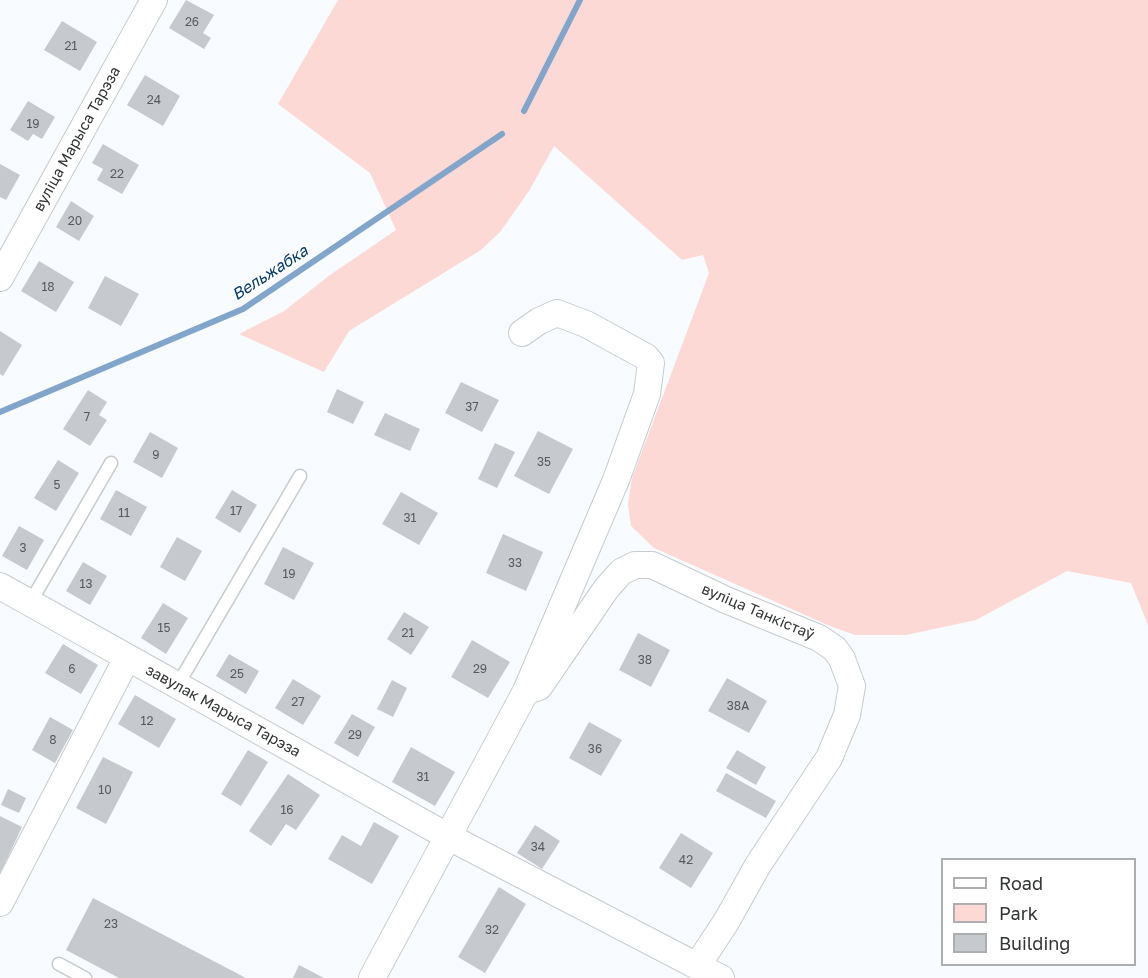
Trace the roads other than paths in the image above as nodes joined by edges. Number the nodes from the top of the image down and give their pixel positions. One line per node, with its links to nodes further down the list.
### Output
1 (154, 0): 2 (street, вуліца Марыса Тарэза)
2 (0, 278)
3 (522, 333): 10 (street, вуліца Танкістаў)
4 (111, 463): 7 (lane)
5 (300, 476): 9 (lane)
6 (0, 586): 7 (street, завулак Марыса Тарэза)
7 (30, 603): 8 (street, завулак Марыса Тарэза)
8 (127, 658): 9 (street, завулак Марыса Тарэза); 12 (street)
9 (177, 686): 11 (street, завулак Марыса Тарэза)
10 (526, 691): 11 (street, вуліца Танкістаў); 14 (street, вуліца Танкістаў)
11 (447, 836): 14 (street); 16 (street, вуліца Танкістаў)
12 (0, 903)
13 (59, 964): 15 (lane)
14 (697, 966): 17 (street)
15 (85, 978)
16 (372, 978)
17 (721, 978)

